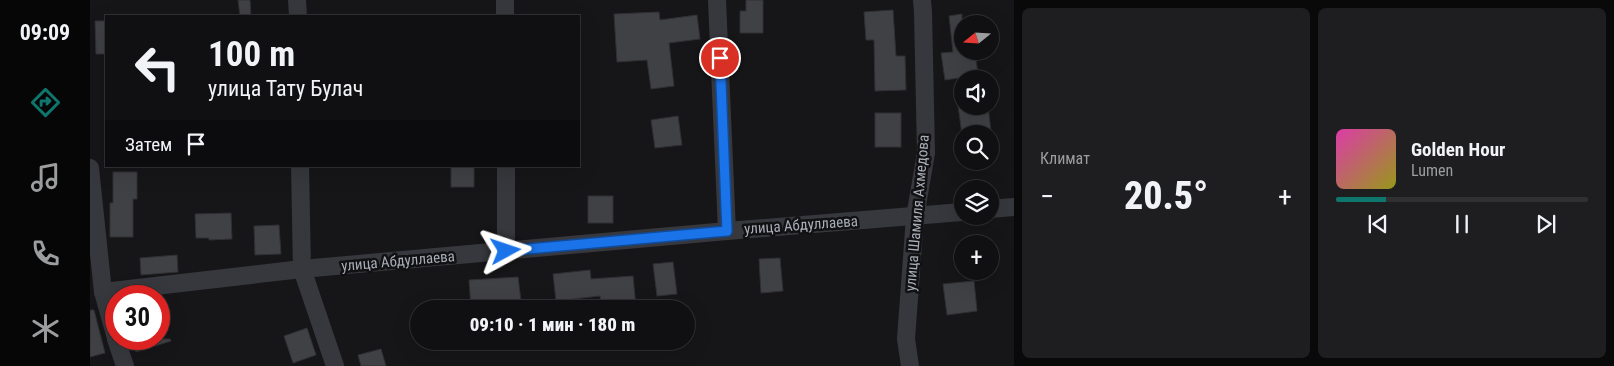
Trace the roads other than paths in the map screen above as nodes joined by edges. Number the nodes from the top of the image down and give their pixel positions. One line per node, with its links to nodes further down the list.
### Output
1 (297, 0): 5 (street)
2 (505, 0): 6 (street)
3 (717, 0): 14 (street)
4 (922, 0): 13 (street, улица Шамиля Ахмедова)
5 (298, 15)
6 (505, 15)
7 (300, 167): 17 (street)
8 (506, 167): 15 (street)
9 (90, 168): 16 (street)
10 (1014, 207): 11 (street)
11 (999, 208)
12 (954, 213): 13 (street, улица Абдуллаева)
13 (915, 217): 14 (street, улица Абдуллаева); 23 (street, улица Шамиля Ахмедова)
14 (727, 231): 15 (street, улица Абдуллаева)
15 (506, 251): 17 (street, улица Абдуллаева)
16 (95, 265): 18 (street)
17 (302, 269): 18 (street, улица Абдуллаева); 22 (street)
18 (103, 292): 19 (street)
19 (105, 299)
20 (119, 350): 21 (street)
21 (124, 366)
22 (335, 366)
23 (910, 366)

